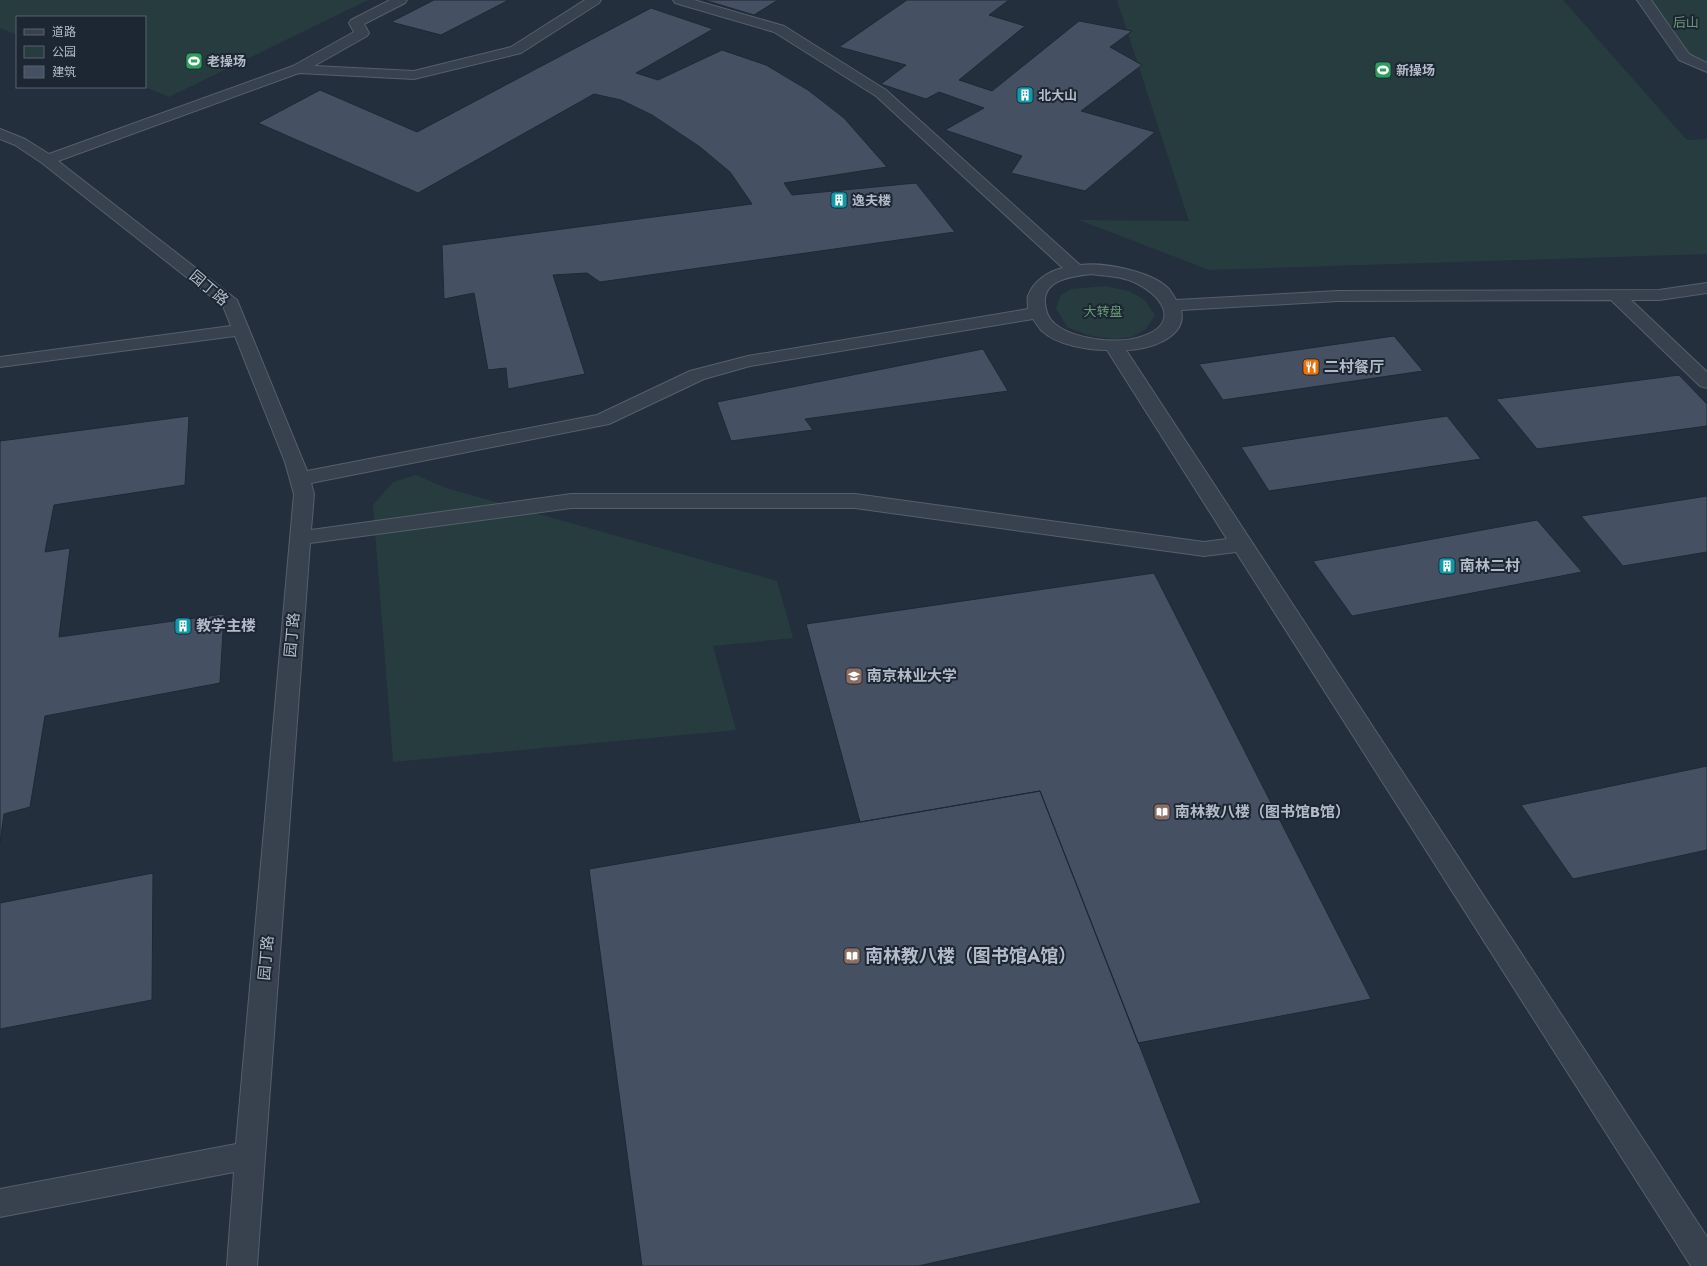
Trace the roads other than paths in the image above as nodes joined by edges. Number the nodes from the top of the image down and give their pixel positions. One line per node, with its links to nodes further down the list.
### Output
1 (400, 0): 6 (lane)
2 (594, 0): 6 (lane)
3 (680, 0): 9 (lane)
4 (1644, 0): 5 (lane)
5 (1707, 68)
6 (298, 69): 8 (lane)
7 (0, 134): 8 (lane, 园丁路)
8 (47, 160): 14 (lane, 园丁路)
9 (1076, 271): 12 (lane); 13 (lane)
10 (1707, 288): 11 (lane)
11 (1615, 295): 12 (lane); 17 (lane)
12 (1171, 304): 15 (lane)
13 (1037, 313): 15 (lane); 18 (lane)
14 (240, 330): 16 (lane); 18 (lane, 园丁路)
15 (1113, 345): 20 (lane)
16 (0, 362)
17 (1707, 382)
18 (299, 478): 19 (lane, 园丁路)
19 (300, 538): 20 (lane); 21 (lane, 园丁路)
20 (1240, 544): 23 (lane)
21 (250, 1155): 22 (lane); 24 (lane, 园丁路)
22 (0, 1203)
23 (1707, 1264)
24 (242, 1266)

